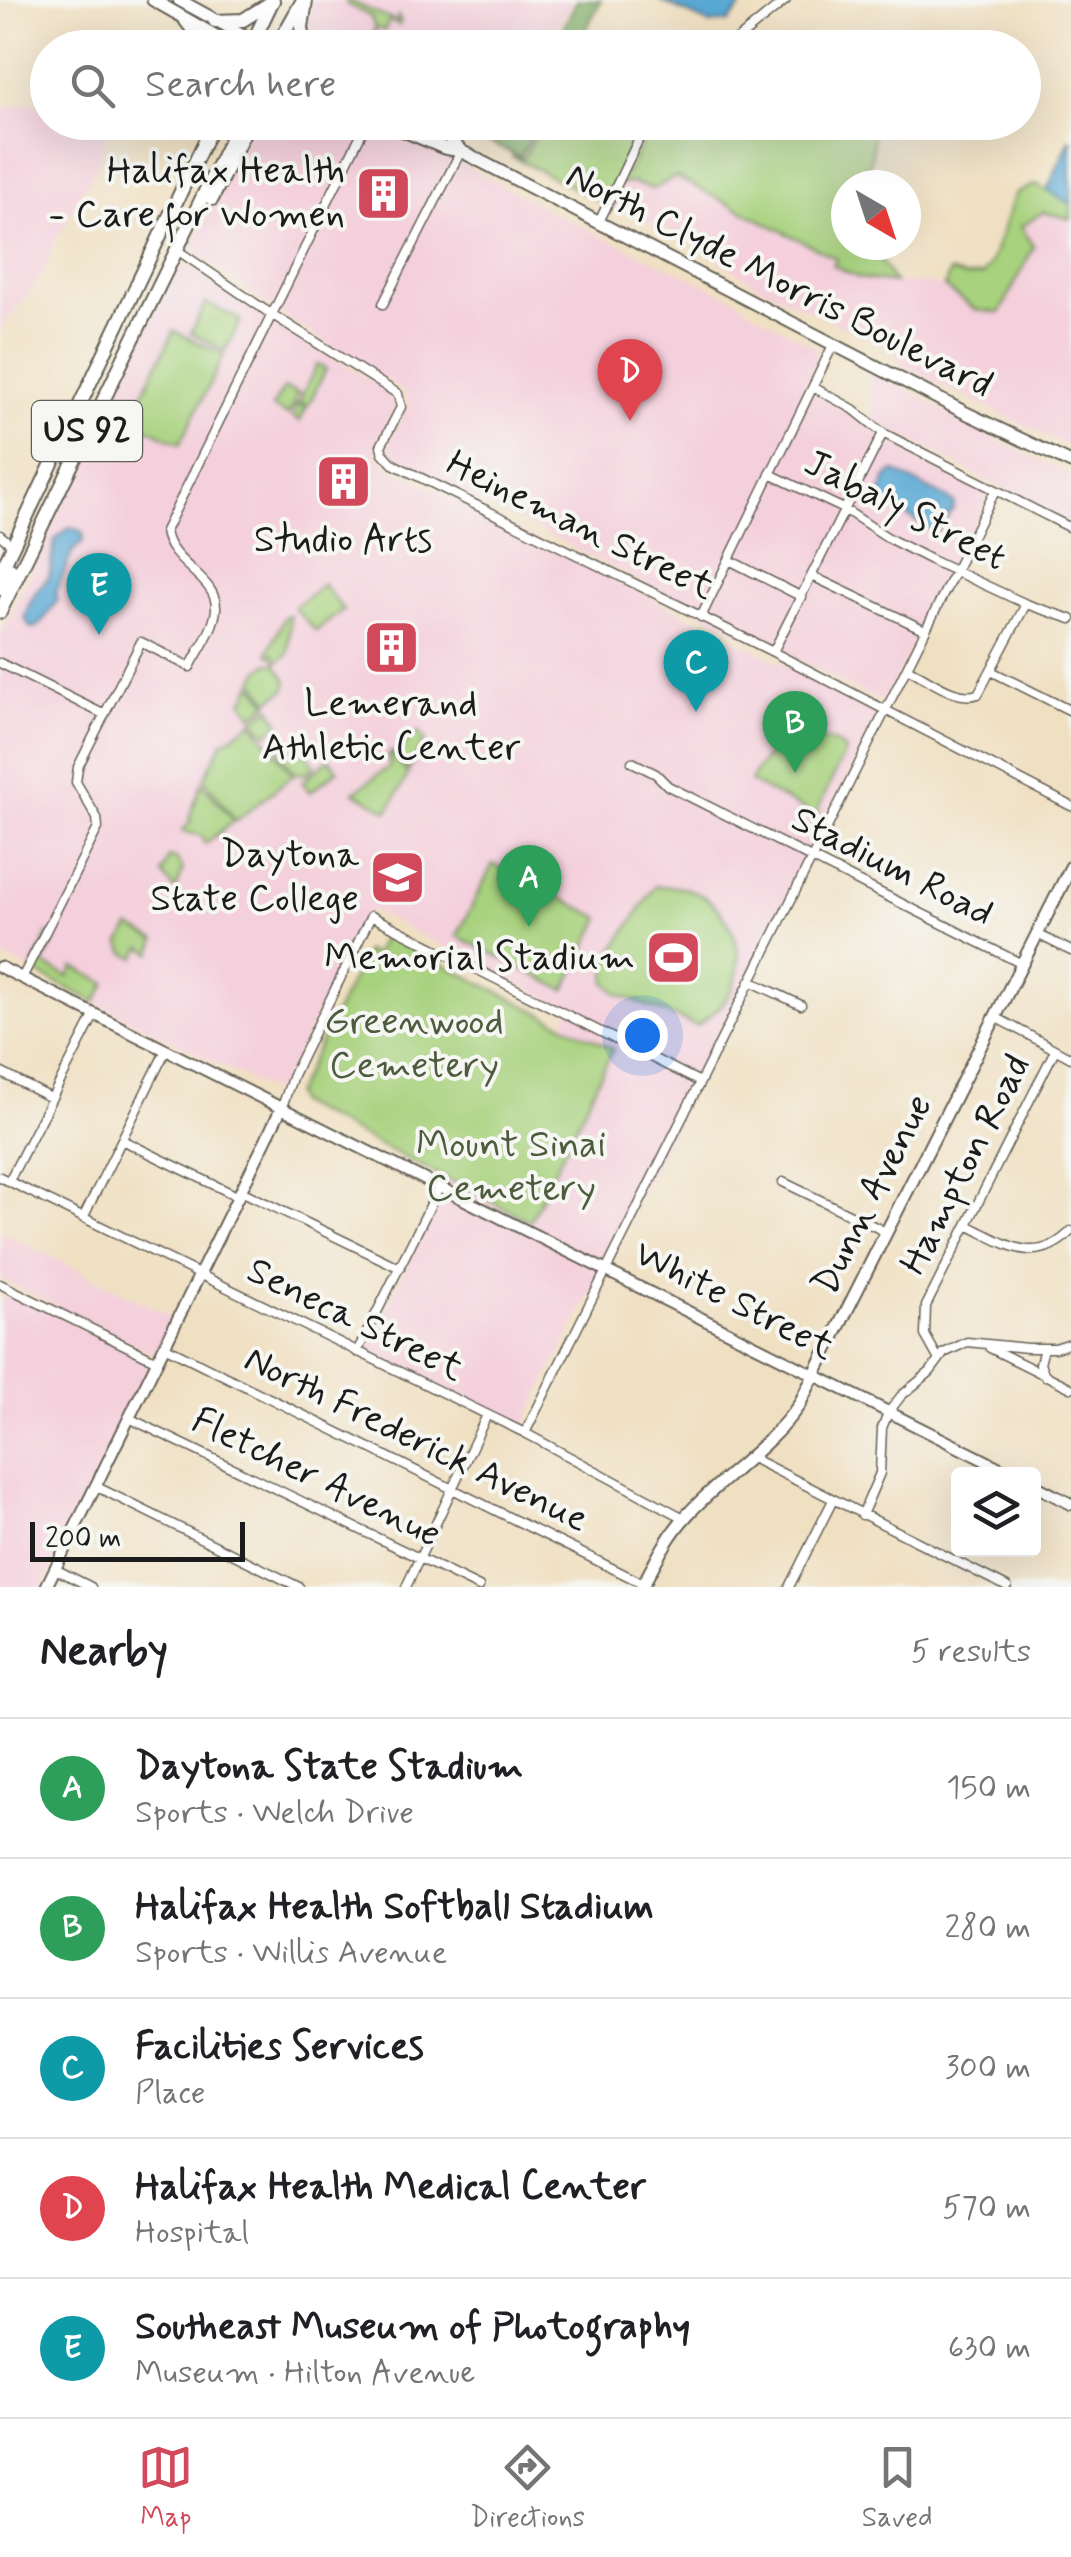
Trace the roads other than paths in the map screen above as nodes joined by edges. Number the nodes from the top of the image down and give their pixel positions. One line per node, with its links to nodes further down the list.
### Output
1 (153, 0): 6 (main road)
2 (180, 0): 7 (main road)
3 (273, 0): 7 (main road); 11 (main road)
4 (305, 0): 12 (main road); 13 (main road)
5 (786, 0): 14 (street)
6 (186, 22): 8 (main road); 9 (main road)
7 (215, 22): 10 (main road)
8 (192, 30)
9 (202, 30)
10 (228, 30)
11 (259, 30)
12 (287, 30)
13 (303, 30)
14 (749, 30)
15 (206, 140): 28 (main road, US 92)
16 (230, 140): 24 (main road, US 92)
17 (240, 140): 24 (main road)
18 (358, 140): 26 (street)
19 (425, 140): 22 (main road, North Clyde Morris Boulevard)
20 (452, 140): 22 (main road, North Clyde Morris Boulevard)
21 (638, 140): 23 (street)
22 (461, 150): 23 (main road, North Clyde Morris Boulevard); 25 (street)
23 (599, 222): 27 (main road, North Clyde Morris Boulevard)
24 (177, 250): 26 (street); 30 (main road, US 92)
25 (382, 304)
26 (271, 314): 47 (street, Heineman Street); 56 (street)
27 (834, 343): 29 (street); 32 (main road, North Clyde Morris Boulevard)
28 (109, 347): 30 (main road); 38 (main road, US 92)
29 (813, 387): 31 (street); 33 (street)
30 (88, 430): 46 (main road, US 92)
31 (883, 433): 34 (street); 35 (street)
32 (1071, 463)
33 (770, 474): 35 (street, Jabaly Street); 39 (street)
34 (994, 491): 36 (street); 40 (street)
35 (844, 509): 40 (street, Jabaly Street); 42 (street)
36 (1071, 528)
37 (0, 535): 38 (street)
38 (13, 546): 41 (main road, US 92); 43 (main road)
39 (729, 560): 44 (street); 47 (street)
40 (956, 570): 45 (street, Jabaly Street); 49 (street)
41 (0, 573)
42 (812, 576): 44 (street); 49 (street)
43 (0, 589)
44 (802, 596): 50 (street)
45 (1026, 604): 48 (street, Jabaly Street); 53 (street)
46 (0, 612)
47 (701, 617): 50 (street, Heineman Street)
48 (1071, 619)
49 (925, 630): 52 (street)
50 (773, 652): 54 (street, Heineman Street)
51 (0, 663): 56 (street)
52 (907, 668): 53 (street); 54 (street)
53 (991, 671): 55 (street)
54 (884, 709): 58 (street, Heineman Street); 59 (street)
55 (1071, 711)
56 (104, 714): 65 (street)
57 (632, 762): 59 (street, Stadium Road)
58 (1071, 806)
59 (812, 857): 63 (street, Stadium Road); 66 (street)
60 (1071, 867): 61 (main road, Dunn Avenue)
61 (1037, 934): 62 (street); 63 (main road, Dunn Avenue)
62 (1071, 952)
63 (1022, 964): 69 (main road, Dunn Avenue)
64 (0, 967): 65 (street, White Street)
65 (22, 978): 68 (street, White Street)
66 (750, 981): 67 (street); 74 (street)
67 (802, 1004)
68 (95, 1014): 70 (street, White Street); 75 (street)
69 (996, 1018): 71 (street); 85 (main road, Dunn Avenue)
70 (166, 1050): 76 (street, White Street); 77 (street)
71 (1055, 1050): 72 (street); 83 (street, Hampton Road)
72 (1071, 1058)
73 (0, 1072): 75 (street)
74 (698, 1081): 76 (street); 87 (street)
75 (51, 1098): 78 (street)
76 (282, 1107): 80 (street, White Street); 81 (street)
77 (122, 1140): 81 (street); 82 (street)
78 (4, 1179): 82 (street, Seneca Street)
79 (783, 1182): 85 (street)
80 (441, 1185): 86 (street); 87 (street, White Street)
81 (242, 1195): 86 (street); 88 (street)
82 (84, 1218): 88 (street, Seneca Street)
83 (967, 1224): 84 (street); 96 (street, Hampton Road)
84 (1071, 1230)
85 (888, 1233): 97 (main road, Dunn Avenue)
86 (400, 1268): 94 (street)
87 (606, 1269): 97 (street, White Street); 103 (street)
88 (199, 1274): 91 (street); 94 (street, Seneca Street)
89 (0, 1284): 95 (street)
90 (1071, 1343): 93 (street)
91 (164, 1346): 95 (street); 107 (street, North Frederick Avenue)
92 (986, 1346): 93 (street); 96 (street); 98 (street)
93 (1044, 1348): 98 (street)
94 (358, 1352): 101 (street, Seneca Street)
95 (156, 1360): 102 (street)
96 (939, 1360): 100 (street)
97 (815, 1376): 100 (street, White Street); 104 (main road, Dunn Avenue)
98 (1045, 1376): 99 (street)
99 (1071, 1388)
100 (888, 1414): 105 (street, White Street); 111 (street)
101 (487, 1416): 103 (street, Seneca Street); 107 (street)
102 (129, 1418): 106 (street); 113 (street, Fletcher Avenue)
103 (525, 1433): 112 (street, Seneca Street)
104 (750, 1457): 109 (street); 112 (main road, Dunn Avenue)
105 (998, 1467)
106 (95, 1486): 114 (street); 119 (street)
107 (454, 1488): 113 (street); 115 (street, North Frederick Avenue)
108 (1041, 1489): 110 (street)
109 (833, 1500): 111 (street); 116 (street)
110 (1071, 1504)
111 (862, 1515): 122 (street)
112 (684, 1518): 115 (main road, Dunn Avenue)
113 (419, 1559): 120 (street); 121 (street, Fletcher Avenue)
114 (54, 1569): 117 (street); 118 (street)
115 (643, 1586)
116 (793, 1586)
117 (46, 1587)
118 (91, 1587)
119 (299, 1587)
120 (406, 1587)
121 (479, 1587)
122 (1007, 1587)

